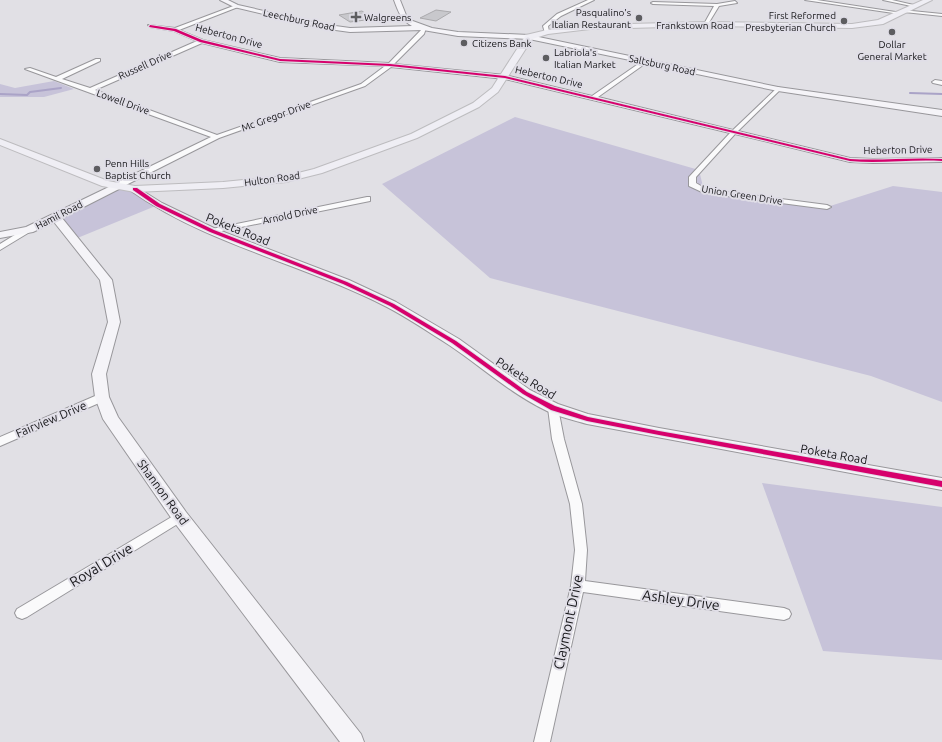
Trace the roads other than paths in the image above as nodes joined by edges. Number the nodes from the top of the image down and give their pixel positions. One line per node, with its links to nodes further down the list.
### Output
1 (223, 0): 10 (street, Leechburg Road)
2 (397, 0): 16 (street, Saltsburg Road)
3 (592, 0): 18 (street)
4 (807, 0): 12 (street)
5 (885, 0): 11 (street)
6 (929, 0): 11 (main road, Frankstown Road)
7 (734, 1): 9 (street)
8 (653, 3): 9 (street)
9 (717, 5): 14 (street)
10 (236, 6): 16 (street, Leechburg Road); 17 (street)
11 (916, 6): 12 (main road, Frankstown Road)
12 (902, 12): 13 (street); 14 (main road, Frankstown Road)
13 (942, 15)
14 (706, 24): 18 (main road, Frankstown Road)
15 (150, 26): 17 (street, Heberton Drive)
16 (424, 28): 19 (street, Saltsburg Road); 23 (street, Mc Gregor Drive)
17 (175, 30): 20 (street, Heberton Drive)
18 (547, 32): 19 (main road, Frankstown Road)
19 (529, 37): 22 (street, Saltsburg Road); 25 (main road, Hulton Road)
20 (201, 41): 23 (street, Heberton Drive); 30 (street, Russell Drive)
21 (98, 60): 26 (street)
22 (644, 62): 29 (street, Saltsburg Road); 31 (street)
23 (390, 65): 25 (street, Heberton Drive); 34 (street, Mc Gregor Drive)
24 (28, 69): 26 (street, Lowell Drive)
25 (505, 76): 31 (street, Heberton Drive); 38 (main road, Hulton Road)
26 (56, 78): 30 (street, Lowell Drive)
27 (935, 82): 28 (street)
28 (942, 83)
29 (778, 89): 32 (street, Saltsburg Road); 33 (street, Union Green Drive)
30 (90, 90): 34 (street, Lowell Drive)
31 (593, 98): 33 (street, Heberton Drive)
32 (941, 112)
33 (734, 132): 36 (street, Heberton Drive); 40 (street, Union Green Drive)
34 (218, 137): 37 (street, Mc Gregor Drive)
35 (0, 142): 37 (main road, Hulton Road)
36 (942, 160)
37 (115, 187): 38 (main road, Hulton Road); 41 (street, Hamil Road)
38 (135, 189): 43 (street, Poketa Road)
39 (367, 199): 43 (street, Arnold Drive)
40 (827, 207)
41 (56, 217): 42 (street, Hamil Road); 46 (street, Shannon Road)
42 (29, 230): 44 (street, Hamil Road); 45 (street)
43 (212, 231): 47 (street, Poketa Road)
44 (0, 235)
45 (0, 248)
46 (102, 397): 48 (street, Fairview Drive); 50 (street, Shannon Road)
47 (553, 408): 49 (street, Poketa Road); 51 (street, Claymont Drive)
48 (0, 442)
49 (942, 484)
50 (180, 517): 52 (street, Royal Drive); 54 (street, Shannon Road)
51 (578, 586): 53 (street, Ashley Drive); 55 (street, Claymont Drive)
52 (22, 613)
53 (784, 614)
54 (353, 742)
55 (542, 742)

